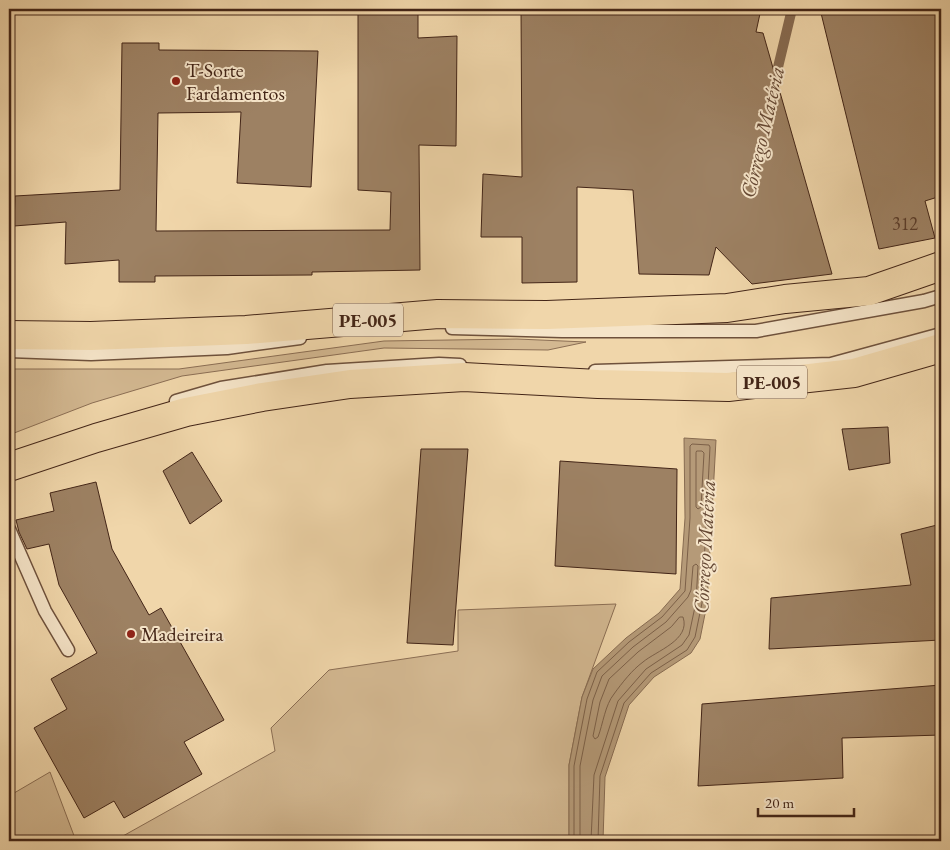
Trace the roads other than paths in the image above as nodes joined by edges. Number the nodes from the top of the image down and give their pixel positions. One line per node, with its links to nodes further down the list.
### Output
1 (941, 266): 6 (main road, PE-005)
2 (941, 296): 3 (lane)
3 (437, 327)
4 (352, 334): 8 (lane)
5 (941, 334): 9 (lane)
6 (9, 336)
7 (941, 348): 11 (main road, PE-005)
8 (9, 352)
9 (165, 404)
10 (74, 433): 11 (lane)
11 (9, 466)
12 (9, 529): 13 (lane)
13 (68, 650)

